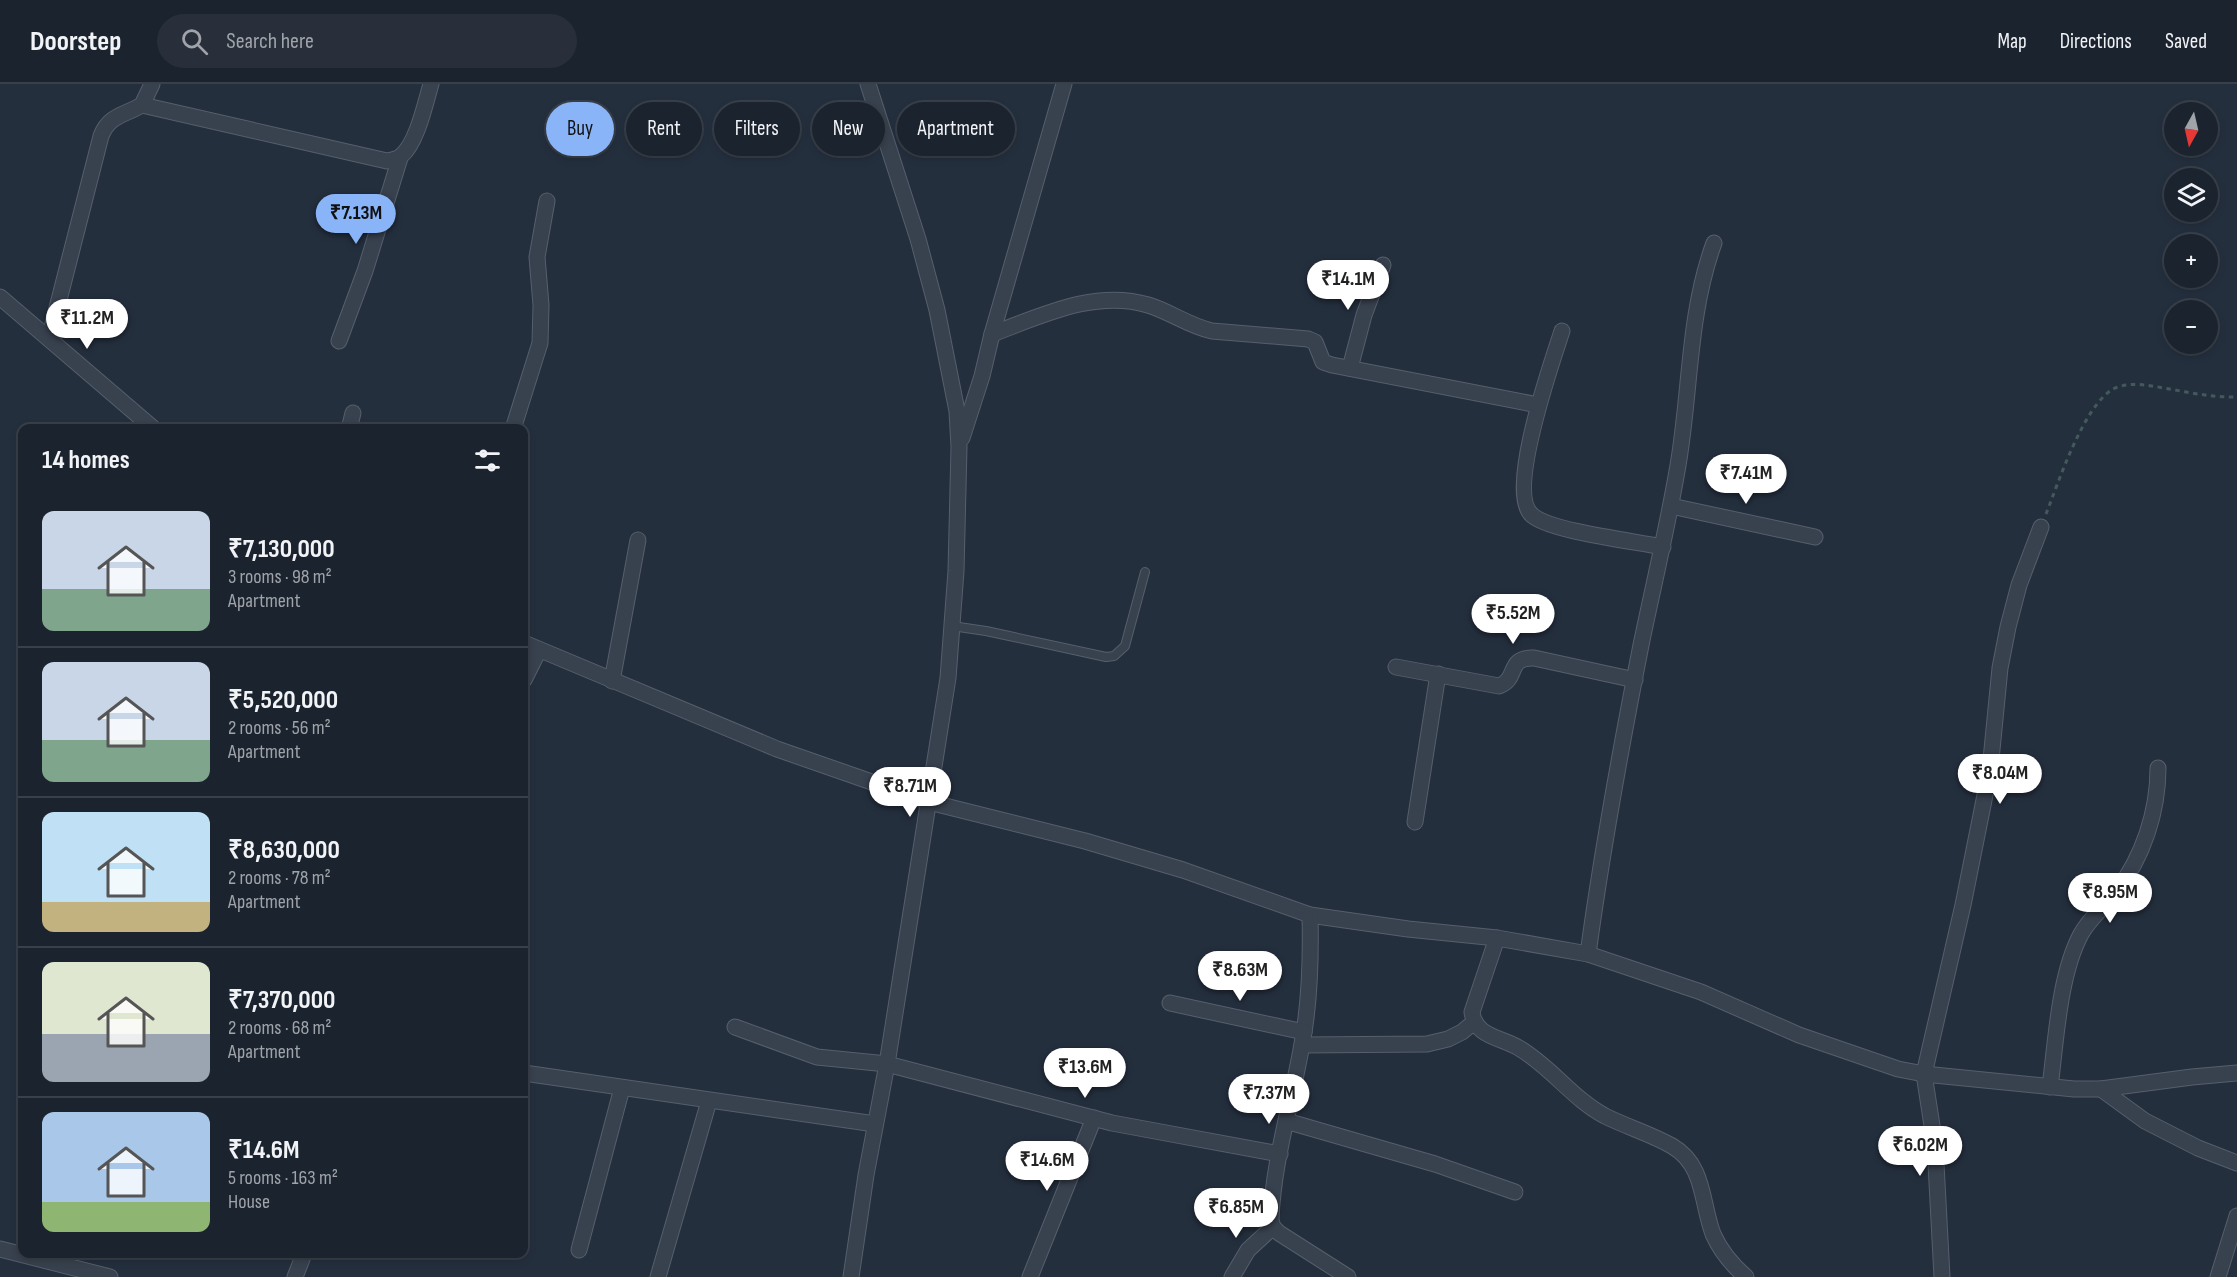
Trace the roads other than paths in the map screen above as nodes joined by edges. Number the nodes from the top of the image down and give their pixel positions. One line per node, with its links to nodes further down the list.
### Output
1 (152, 84): 5 (street)
2 (431, 84): 6 (street)
3 (868, 84): 21 (street)
4 (1064, 84): 12 (street)
5 (142, 105): 6 (street); 13 (street)
6 (400, 158): 14 (street)
7 (547, 201): 20 (street)
8 (1714, 243): 22 (street)
9 (1383, 265): 15 (street)
10 (0, 297): 13 (street)
11 (1562, 331): 16 (street)
12 (992, 334): 15 (street); 21 (street)
13 (49, 339): 18 (street)
14 (339, 341)
15 (1350, 368): 16 (street)
16 (1538, 405): 26 (street)
17 (353, 413): 19 (street)
18 (148, 424)
19 (350, 424)
20 (515, 424)
21 (958, 447): 28 (street)
22 (1671, 506): 24 (street); 26 (street)
23 (2041, 527): 49 (street)
24 (1815, 537)
25 (638, 540): 35 (street)
26 (1663, 547): 34 (street)
27 (1145, 572): 28 (lane)
28 (952, 626): 37 (street)
29 (528, 645): 30 (street)
30 (539, 650): 32 (street); 35 (street)
31 (1396, 667): 33 (street)
32 (528, 672)
33 (1438, 675): 34 (street); 38 (street)
34 (1635, 680): 41 (street)
35 (612, 681): 37 (street)
36 (2158, 768): 50 (street)
37 (929, 802): 39 (street); 46 (street)
38 (1415, 822)
39 (1310, 915): 40 (street); 45 (street)
40 (1497, 938): 41 (street); 43 (street)
41 (1588, 954): 49 (street)
42 (1170, 1003): 45 (street)
43 (1473, 1023): 45 (street); 75 (street)
44 (735, 1027): 46 (street)
45 (1303, 1039): 55 (street)
46 (887, 1064): 54 (street); 56 (street)
47 (2237, 1073): 52 (street)
48 (528, 1074): 51 (street)
49 (1924, 1074): 50 (street); 76 (street)
50 (2050, 1087): 52 (street)
51 (622, 1088): 53 (street); 63 (street)
52 (2101, 1089): 58 (street)
53 (709, 1101): 56 (street); 70 (street)
54 (1094, 1118): 57 (street); 72 (street)
55 (1286, 1121): 57 (street); 59 (street)
56 (875, 1124): 71 (street)
57 (1280, 1154): 61 (street)
58 (2237, 1163)
59 (1515, 1192)
60 (2237, 1216): 77 (street)
61 (1273, 1227): 73 (street); 74 (street)
62 (0, 1249): 64 (street)
63 (579, 1250)
64 (18, 1252)
65 (58, 1258): 67 (street)
66 (302, 1258): 69 (street)
67 (78, 1261): 68 (street)
68 (110, 1277)
69 (295, 1277)
70 (658, 1277)
71 (851, 1277)
72 (1030, 1277)
73 (1232, 1277)
74 (1348, 1277)
75 (1746, 1277)
76 (1942, 1277)
77 (2218, 1277)

